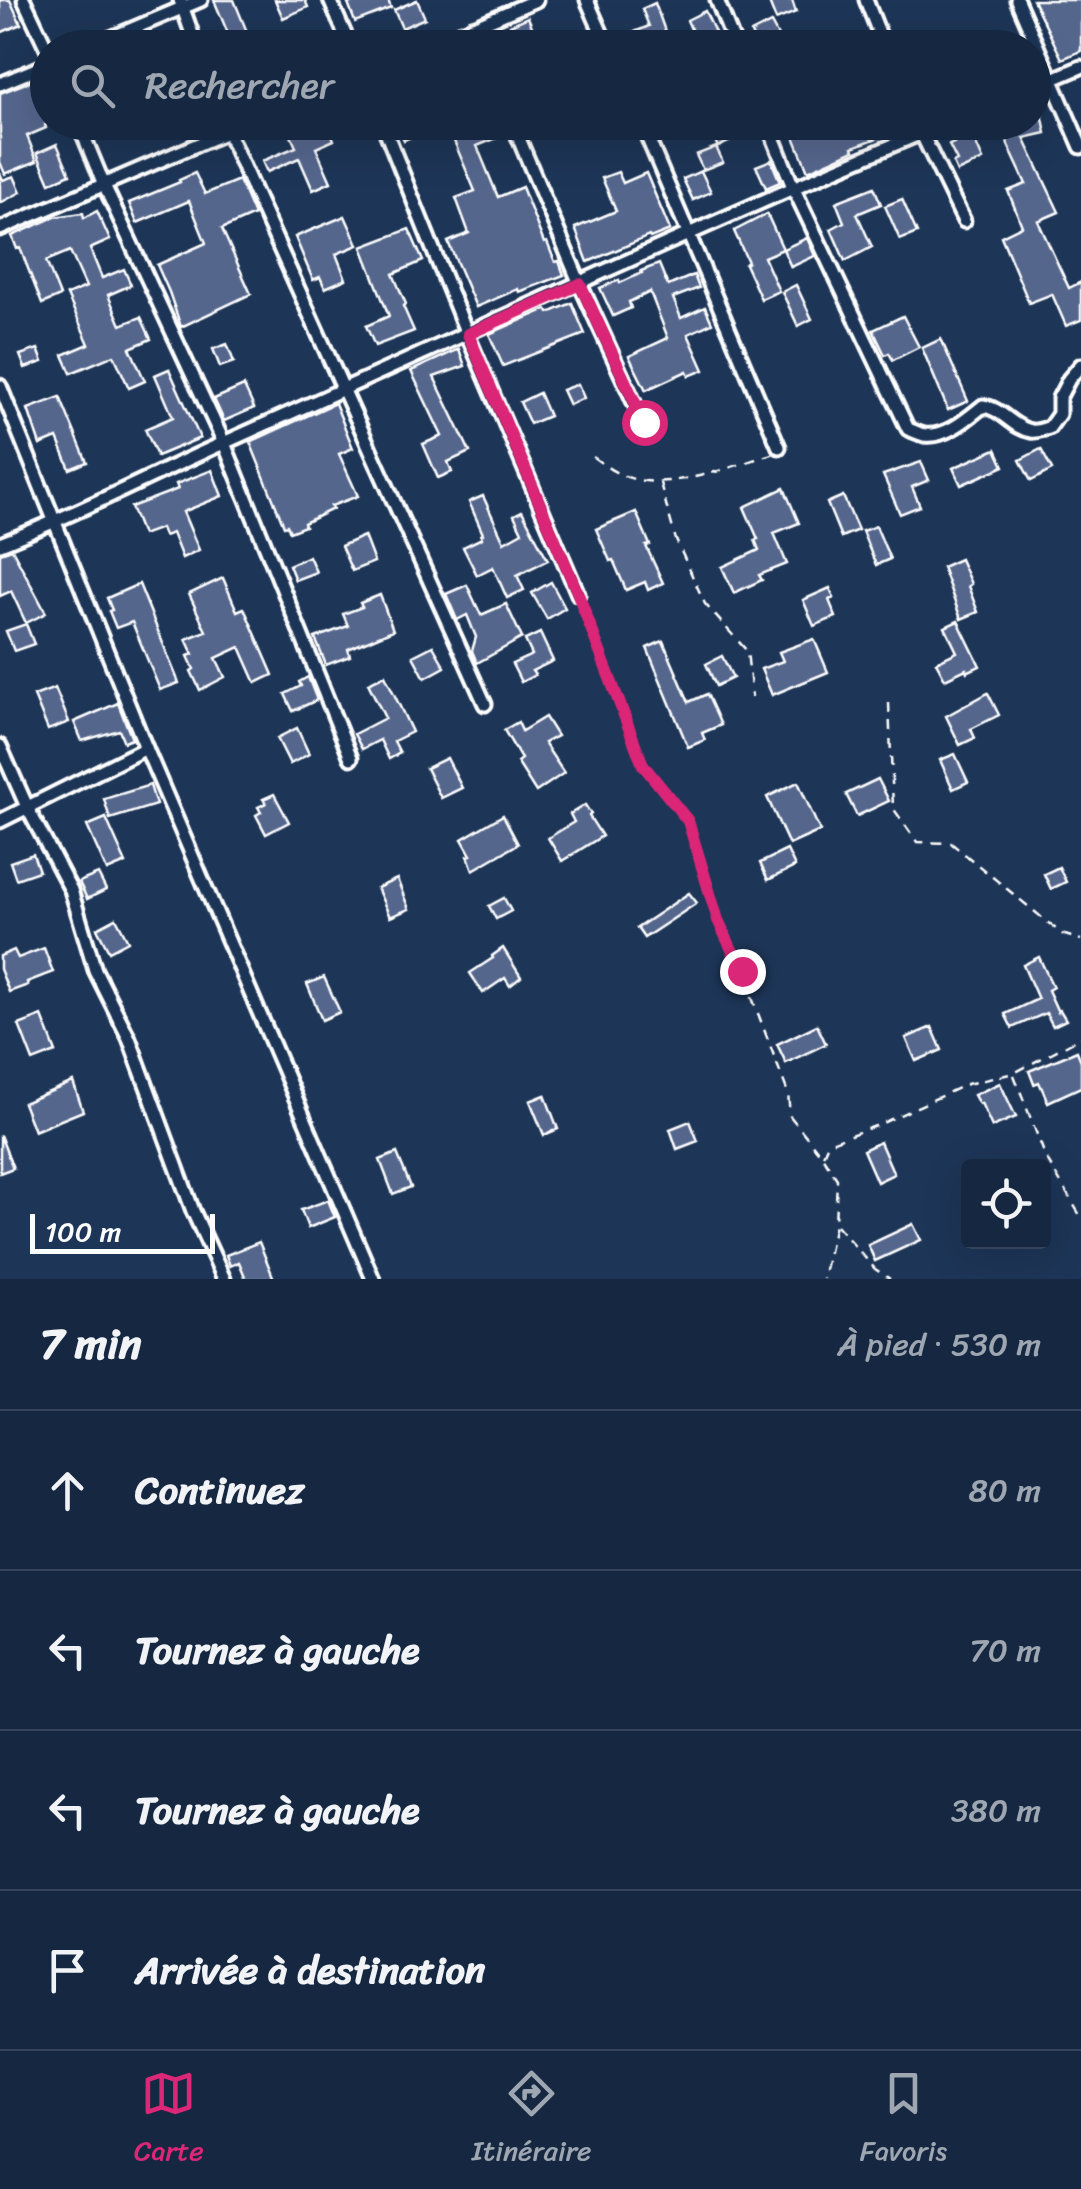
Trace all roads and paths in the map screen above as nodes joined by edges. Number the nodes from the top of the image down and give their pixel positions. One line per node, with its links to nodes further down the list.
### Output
1 (24, 0): 11 (street)
2 (201, 0): 9 (street)
3 (330, 0): 14 (street)
4 (536, 0): 10 (street)
5 (587, 0): 16 (street)
6 (717, 0): 17 (street)
7 (866, 0): 18 (street)
8 (1017, 0): 19 (street)
9 (182, 4): 12 (street); 13 (street)
10 (472, 28): 15 (street)
11 (38, 30)
12 (126, 30)
13 (191, 30)
14 (342, 30)
15 (467, 30)
16 (600, 30)
17 (729, 30)
18 (878, 30)
19 (1029, 30)
20 (1081, 67): 22 (street)
21 (30, 72): 24 (street)
22 (1051, 80)
23 (1051, 82): 34 (street)
24 (0, 84)
25 (85, 140): 35 (street)
26 (200, 140): 35 (street)
27 (230, 140): 44 (street)
28 (389, 140): 41 (street)
29 (520, 140): 40 (street)
30 (649, 140): 39 (street)
31 (774, 140): 36 (street)
32 (893, 140): 36 (street)
33 (924, 140): 37 (street)
34 (1081, 147)
35 (104, 185): 38 (street); 46 (street)
36 (793, 187): 39 (street); 42 (street)
37 (964, 221)
38 (0, 229)
39 (690, 234): 40 (street); 47 (street)
40 (580, 284): 41 (street); 45 (street)
41 (468, 334): 44 (street); 52 (street)
42 (1081, 365)
43 (0, 386): 50 (street)
44 (342, 391): 46 (street); 55 (street)
45 (644, 422)
46 (224, 443): 50 (street); 58 (street)
47 (779, 446): 49 (path)
48 (593, 457): 49 (path)
49 (660, 483): 53 (path)
50 (56, 523): 51 (street); 57 (street)
51 (0, 544)
52 (578, 594): 64 (path)
53 (752, 696)
54 (889, 703): 61 (path)
55 (485, 704)
56 (0, 746): 59 (street)
57 (146, 748): 59 (street); 68 (street)
58 (350, 758)
59 (28, 809): 60 (street); 67 (street)
60 (0, 822)
61 (1081, 940)
62 (1081, 1037): 63 (path)
63 (1014, 1074): 64 (path); 65 (path)
64 (822, 1156): 66 (path)
65 (1081, 1217)
66 (836, 1224): 69 (path); 70 (path)
67 (224, 1279)
68 (373, 1279)
69 (823, 1279)
70 (890, 1279)

